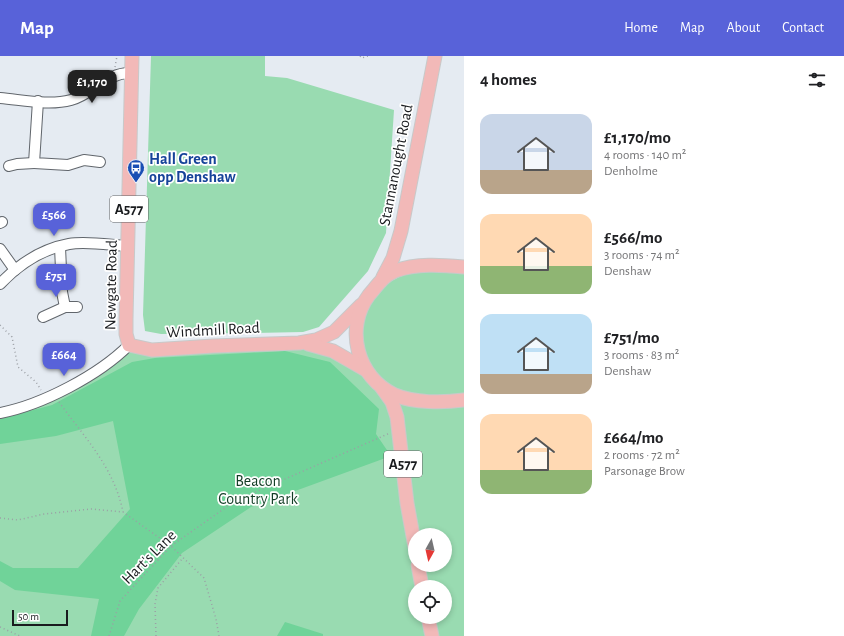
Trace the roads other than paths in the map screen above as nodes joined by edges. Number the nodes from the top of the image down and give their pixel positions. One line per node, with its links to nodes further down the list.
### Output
1 (132, 56): 3 (main road, Newgate Road / A577)
2 (435, 56): 14 (main road, Stannanought Road / A577)
3 (131, 73): 5 (street); 9 (main road, Newgate Road / A577)
4 (0, 98): 5 (street)
5 (38, 101): 6 (street)
6 (34, 163): 7 (street); 8 (street)
7 (96, 164)
8 (9, 166)
9 (128, 246): 10 (street); 21 (main road, Newgate Road / A577)
10 (60, 247): 13 (street); 17 (street)
11 (0, 249): 13 (street)
12 (464, 267): 14 (main road)
13 (15, 270): 15 (street)
14 (383, 277): 16 (main road, A577)
15 (0, 284)
16 (362, 305): 20 (main road, Windmill Road / A577); 22 (main road, A577)
17 (65, 306): 18 (street); 19 (street)
18 (77, 307)
19 (43, 316)
20 (299, 343): 21 (main road, Windmill Road / A577); 22 (main road, Windmill Road / A577)
21 (129, 345): 25 (street)
22 (367, 371): 23 (main road, A577)
23 (380, 385): 24 (main road, A577); 26 (main road, A577)
24 (464, 400)
25 (0, 413)
26 (412, 528)
27 (429, 624): 28 (main road)
28 (432, 636)

